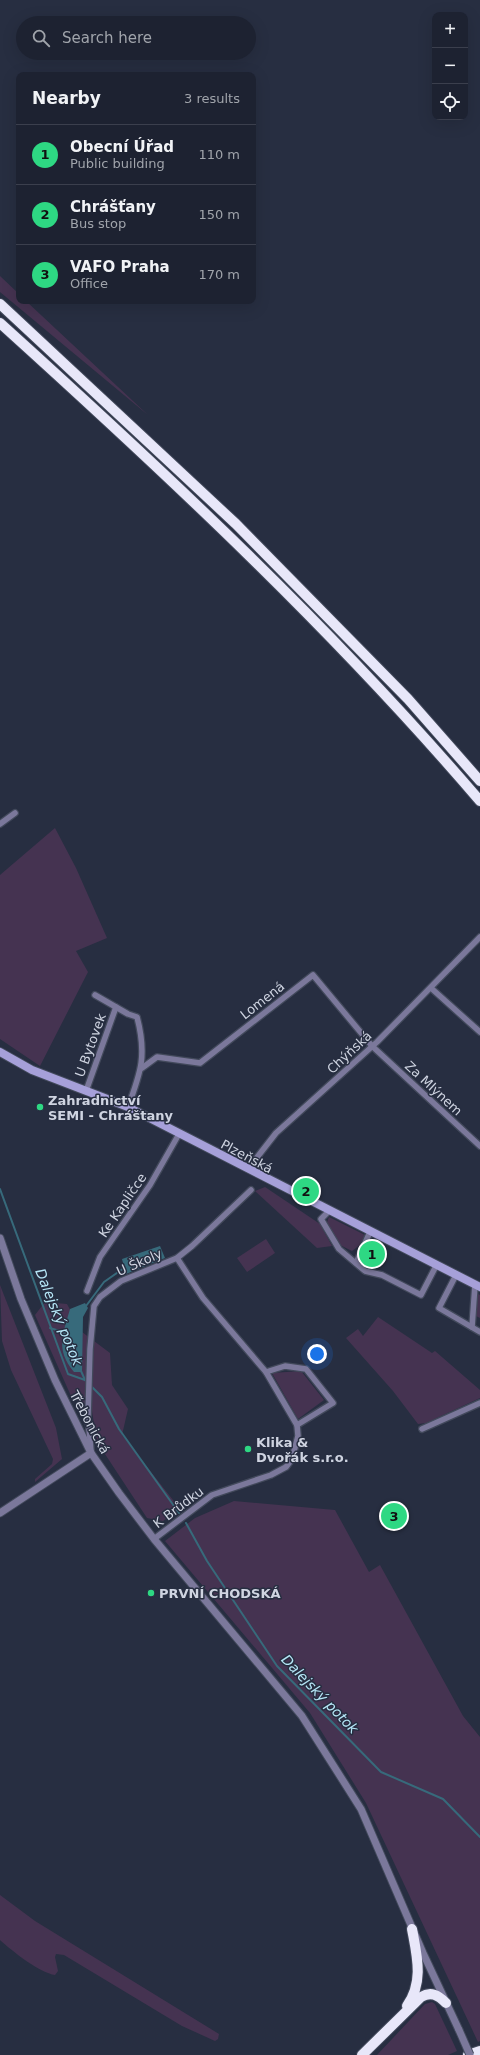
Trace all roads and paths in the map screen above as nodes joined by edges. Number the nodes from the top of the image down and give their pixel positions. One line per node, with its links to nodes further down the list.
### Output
1 (0, 304): 3 (highway)
2 (0, 323): 4 (highway)
3 (480, 781)
4 (480, 801)
5 (15, 813): 6 (street)
6 (0, 824)
7 (480, 937): 8 (street, Chýňská)
8 (431, 988): 11 (street); 12 (street, Chýňská)
9 (95, 994): 10 (street)
10 (116, 1007): 14 (street); 15 (street, U Bytovek)
11 (480, 1032)
12 (372, 1046): 14 (street, Lomená); 18 (street, Za Mlýnem); 19 (street, Chýňská)
13 (0, 1052): 15 (main road, Plzeňská)
14 (142, 1068): 16 (street)
15 (86, 1091): 16 (main road, Plzeňská)
16 (128, 1108): 17 (main road, Plzeňská)
17 (179, 1134): 19 (main road, Plzeňská); 29 (street, Ke Kapličce)
18 (480, 1146)
19 (248, 1170): 21 (main road, Plzeňská)
20 (251, 1190): 24 (street, U Školy)
21 (329, 1211): 22 (main road, Plzeňská); 25 (street)
22 (370, 1232): 25 (street); 26 (main road, Plzeňská)
23 (0, 1238): 36 (street, Třebonická)
24 (177, 1258): 32 (street); 36 (street, U Školy)
25 (356, 1263): 26 (street)
26 (436, 1266): 27 (main road, Plzeňská)
27 (456, 1275): 28 (main road, Plzeňská); 30 (street)
28 (478, 1286): 30 (street)
29 (87, 1291)
30 (472, 1327): 31 (street)
31 (480, 1332)
32 (266, 1372): 34 (street); 34 (street)
33 (480, 1403): 35 (street)
34 (297, 1425): 38 (street, K Brůdku)
35 (422, 1429)
36 (91, 1453): 37 (street); 38 (street, Třebonická)
37 (0, 1513)
38 (154, 1539): 39 (street, Třebonická)
39 (412, 1929): 40 (street, Třebonická); 41 (highway)
40 (446, 2003): 41 (highway); 44 (street, Třebonická, bridge)
41 (397, 2021): 43 (highway)
42 (480, 2051): 44 (highway)
43 (362, 2055)
44 (469, 2055)

